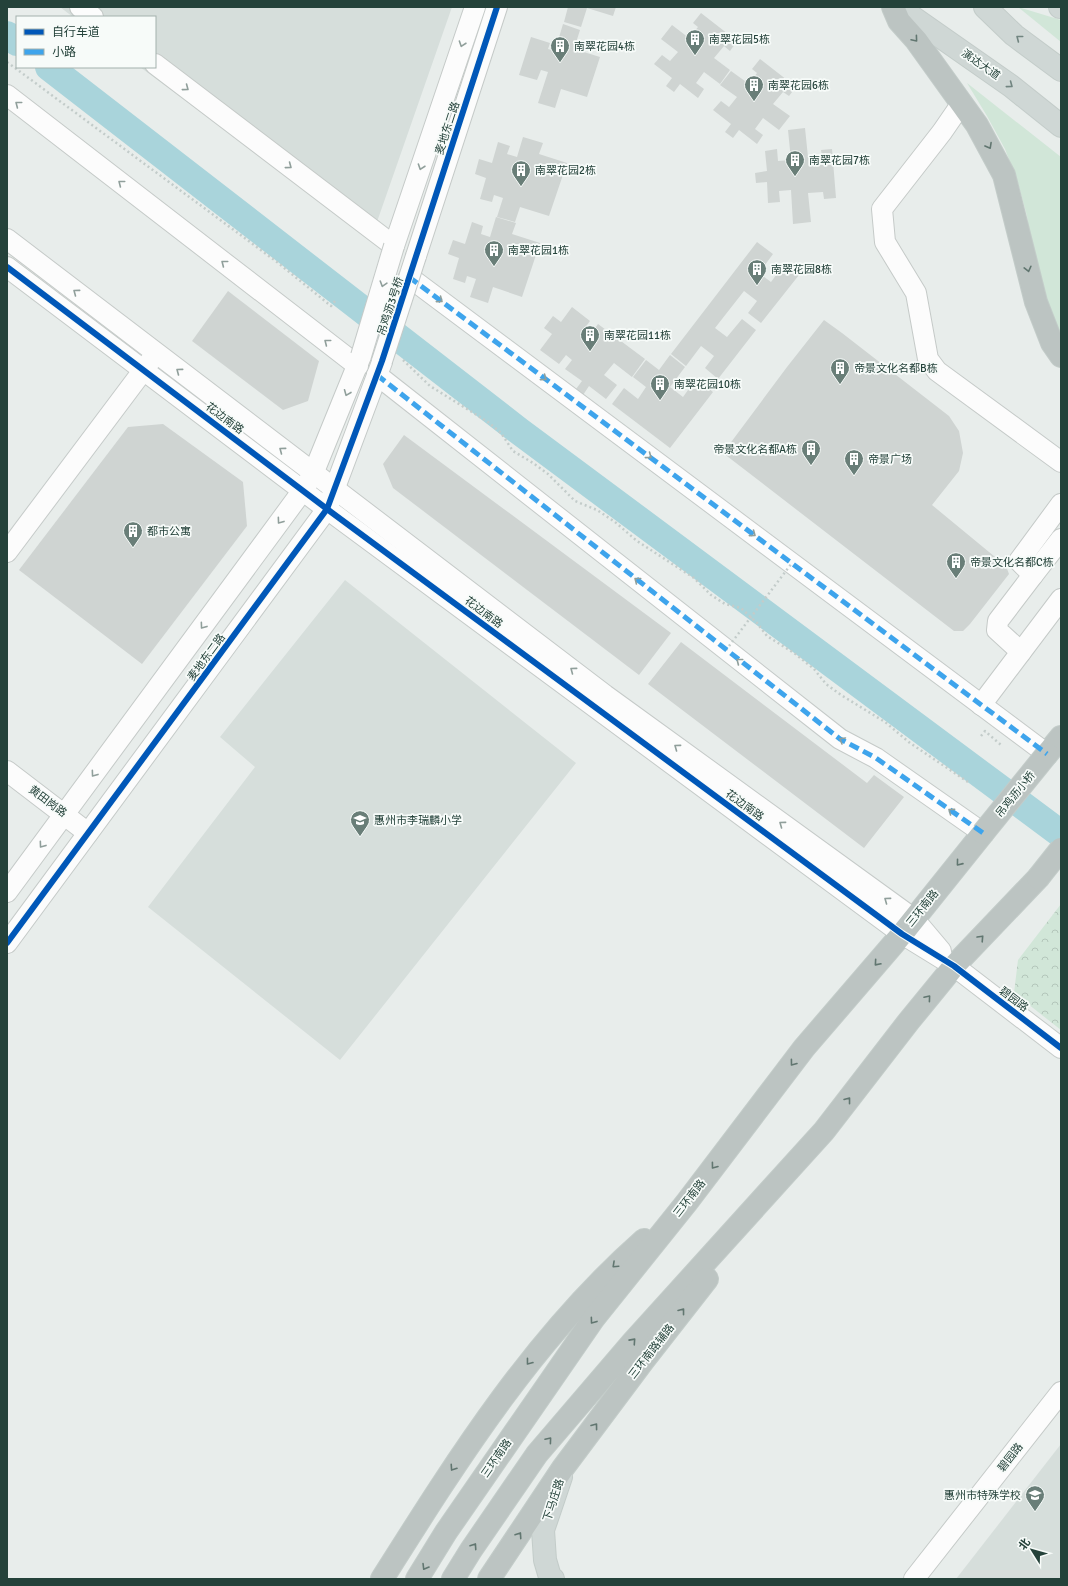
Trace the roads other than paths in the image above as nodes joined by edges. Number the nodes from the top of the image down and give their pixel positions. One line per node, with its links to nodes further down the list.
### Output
1 (80, 7): 7 (street)
2 (475, 7): 14 (street, 麦地东二路, one-way to 14)
3 (497, 7): 15 (street, 麦地东二路)
4 (893, 7): 11 (highway, one-way to 11)
5 (898, 7): 12 (main road, 演达大道, one-way to 12)
6 (985, 7): 9 (main road, one-way to 6)
7 (92, 16)
8 (156, 65): 14 (street, one-way to 14)
9 (1061, 70)
10 (7, 95): 20 (street, one-way to 10)
11 (962, 103): 19 (highway, one-way to 19); 23 (street)
12 (1061, 126)
13 (7, 239): 18 (street, 花边南路, one-way to 13)
14 (394, 246): 20 (street, 吊鸡沥3号桥, one-way to 20, bridge)
15 (416, 256): 17 (street, 吊鸡沥3号桥, bridge)
16 (7, 267): 22 (street, 花边南路)
17 (409, 277): 21 (street, 吊鸡沥3号桥, bridge); 33 (street, one-way to 33)
18 (156, 353): 22 (street); 24 (street, 花边南路, one-way to 18)
19 (1061, 356)
20 (359, 361): 24 (street, 麦地东二路, one-way to 24)
21 (379, 368): 25 (street, 麦地东二路); 39 (street, one-way to 21)
22 (144, 370): 24 (street, 花边南路); 29 (street)
23 (1061, 462)
24 (308, 482): 25 (street, 花边南路); 27 (street, 花边南路); 37 (street, 麦地东二路, one-way to 37)
25 (335, 489): 27 (street, 麦地东二路); 42 (street, 花边南路, one-way to 25)
26 (1061, 504): 30 (street)
27 (328, 509): 38 (street, 麦地东二路); 42 (street, 花边南路)
28 (1061, 539): 30 (street)
29 (7, 552)
30 (1033, 576): 32 (street)
31 (1061, 599): 32 (street)
32 (1021, 652): 33 (street)
33 (981, 705): 35 (street)
34 (1061, 737): 35 (highway)
35 (1047, 754): 39 (highway, 吊鸡沥小桥, bridge)
36 (7, 771): 37 (street, 黄田岗路)
37 (65, 814): 38 (street, 黄田岗路); 41 (street, 麦地东二路, one-way to 41)
38 (88, 833): 43 (street, 麦地东二路)
39 (983, 833): 42 (highway, 三环南路, one-way to 42)
40 (1061, 849): 44 (highway, one-way to 40, bridge)
41 (7, 892)
42 (908, 926): 44 (street, 花边南路); 47 (highway, 三环南路, one-way to 47)
43 (7, 943)
44 (954, 966): 45 (street, 碧园路); 46 (highway, one-way to 44)
45 (1061, 1048)
46 (824, 1131): 49 (highway, 三环南路辅路, one-way to 46); 52 (highway, one-way to 46)
47 (686, 1202): 50 (highway, one-way to 50); 51 (highway, 三环南路, one-way to 51)
48 (1061, 1392): 55 (street, 碧园路)
49 (564, 1468): 53 (highway, 三环南路辅路, one-way to 49); 54 (main road, 下马庄路)
50 (382, 1579)
51 (417, 1579)
52 (453, 1579)
53 (489, 1579)
54 (553, 1579)
55 (914, 1579)

